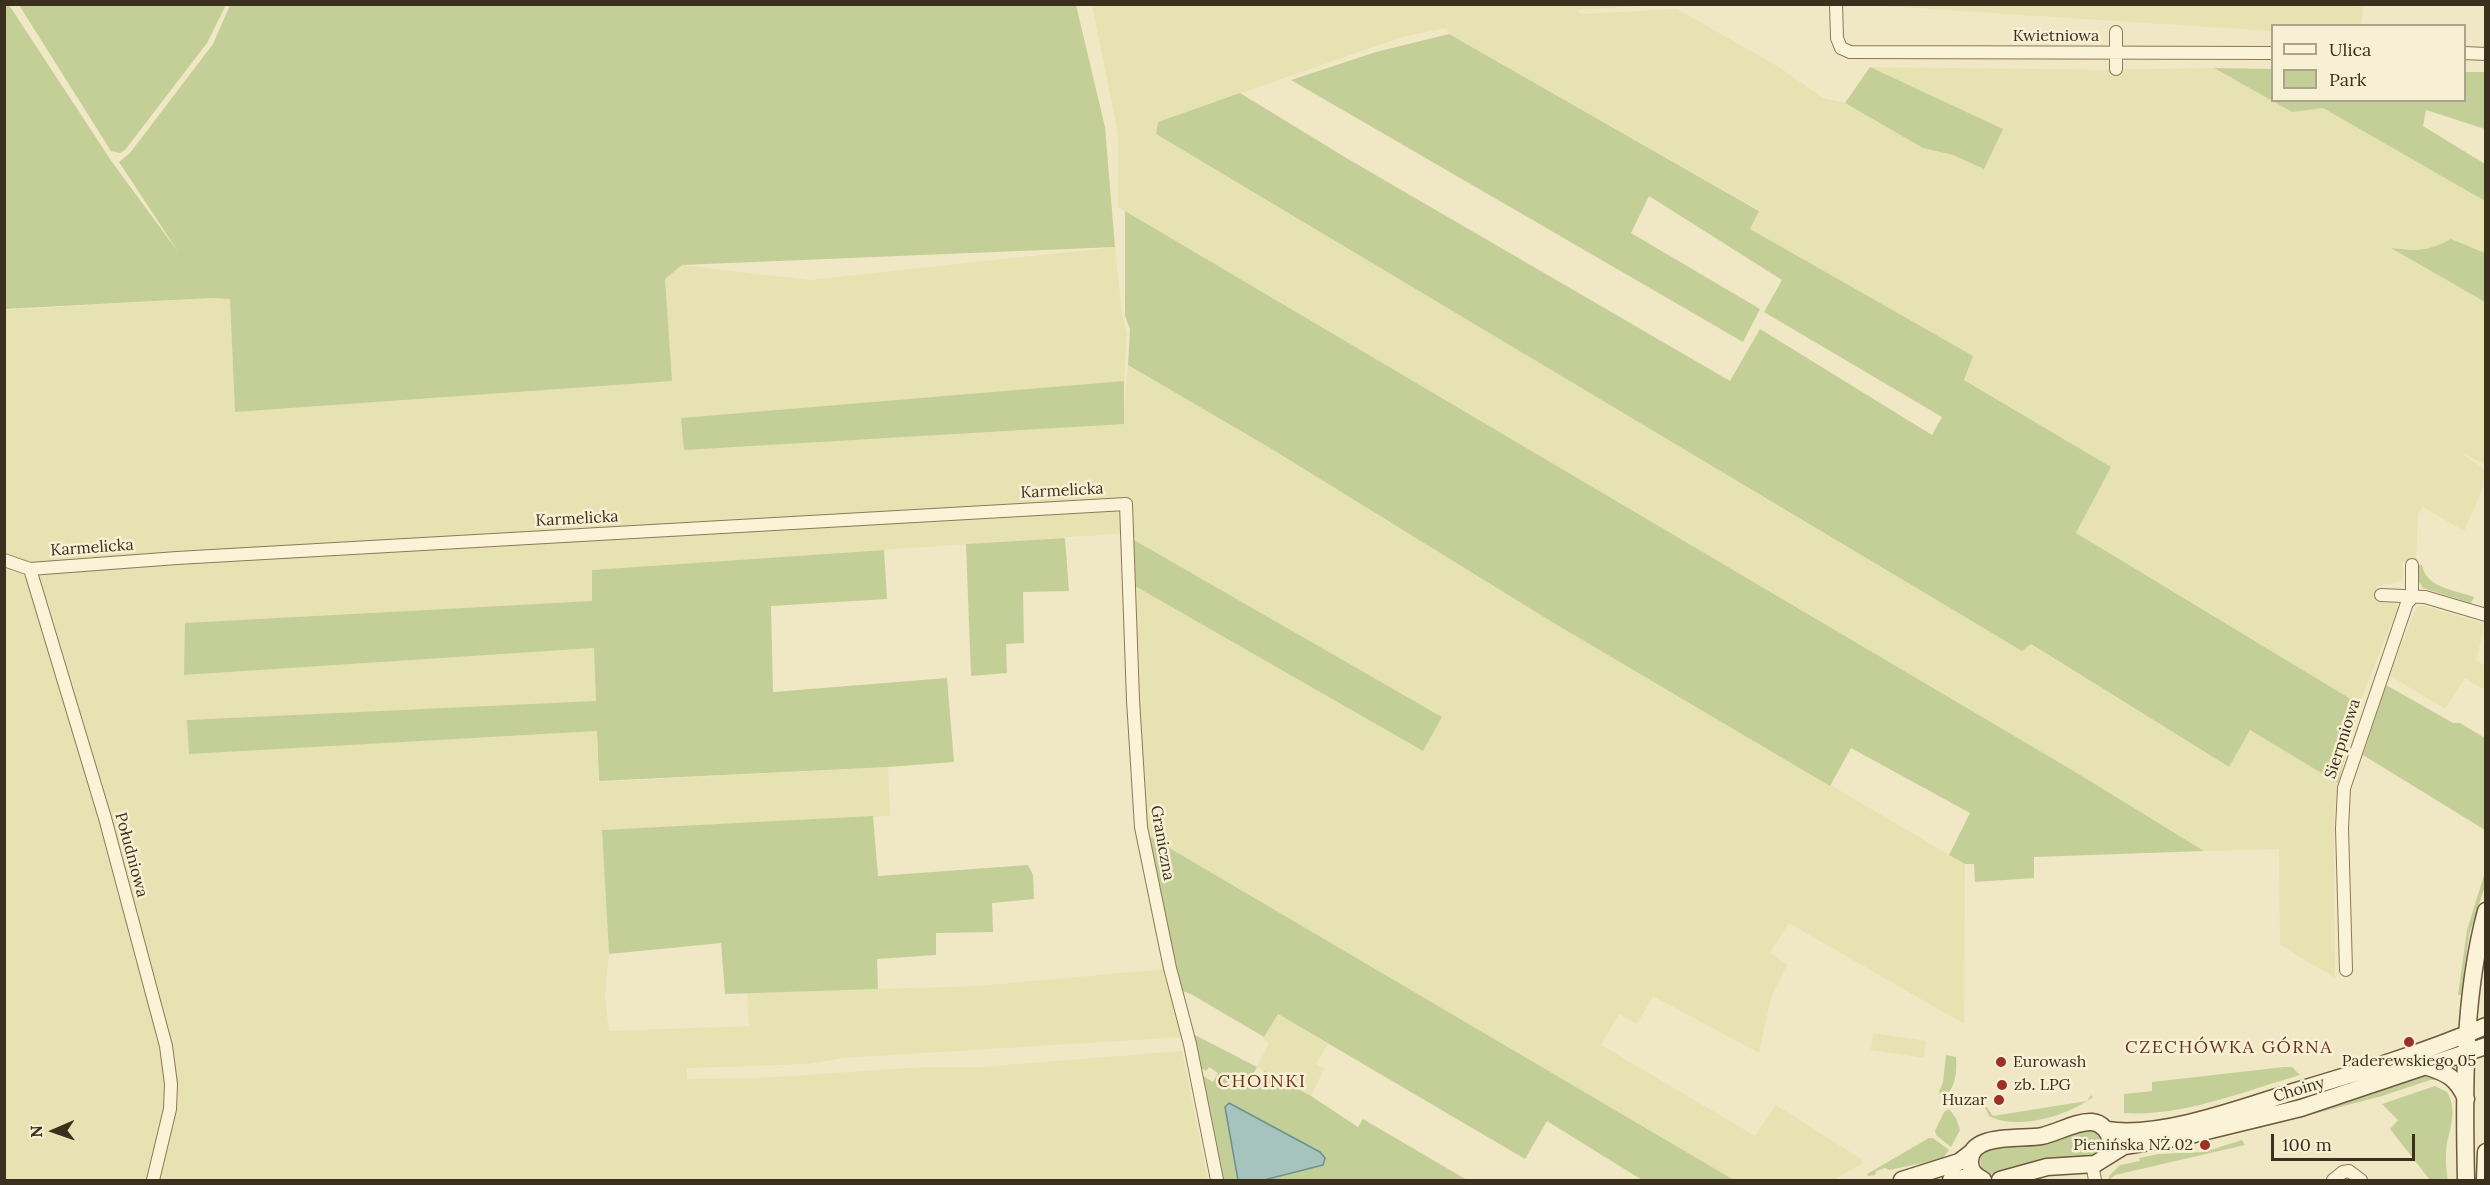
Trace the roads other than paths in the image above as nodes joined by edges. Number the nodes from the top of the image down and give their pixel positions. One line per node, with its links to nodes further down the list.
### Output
1 (1836, 4): 3 (street, Kwietniowa)
2 (2116, 32): 3 (street)
3 (2116, 52): 4 (street, Kwietniowa); 7 (street)
4 (2271, 53)
5 (2466, 53): 6 (street)
6 (2486, 54)
7 (2116, 69)
8 (1126, 504): 11 (street, Karmelicka); 30 (street, Graniczna)
9 (4, 560): 11 (street)
10 (2412, 566): 13 (street)
11 (30, 569): 29 (street, Południowa)
12 (2381, 595): 13 (street)
13 (2412, 598): 14 (street); 16 (street, Sierpniowa)
14 (2486, 615)
15 (2486, 911): 18 (street)
16 (2346, 970)
17 (2486, 1026): 18 (street, Choiny)
18 (2468, 1034): 20 (street); 23 (street, Choiny)
19 (2486, 1046): 20 (street, Choiny)
20 (2468, 1053): 21 (street, Choiny); 22 (street)
21 (2428, 1067): 22 (street); 26 (street, Choiny)
22 (2466, 1099): 36 (street)
23 (2107, 1130): 24 (street, Choiny); 26 (street)
24 (1972, 1152): 28 (street); 31 (street)
25 (2486, 1152): 37 (street)
26 (2108, 1155): 27 (street, Choiny)
27 (2094, 1172): 33 (street)
28 (1980, 1178): 32 (street)
29 (153, 1180)
30 (1217, 1180)
31 (1902, 1180)
32 (1952, 1180)
33 (2000, 1180)
34 (2333, 1180): 35 (street)
35 (2361, 1180)
36 (2466, 1180)
37 (2485, 1180)

